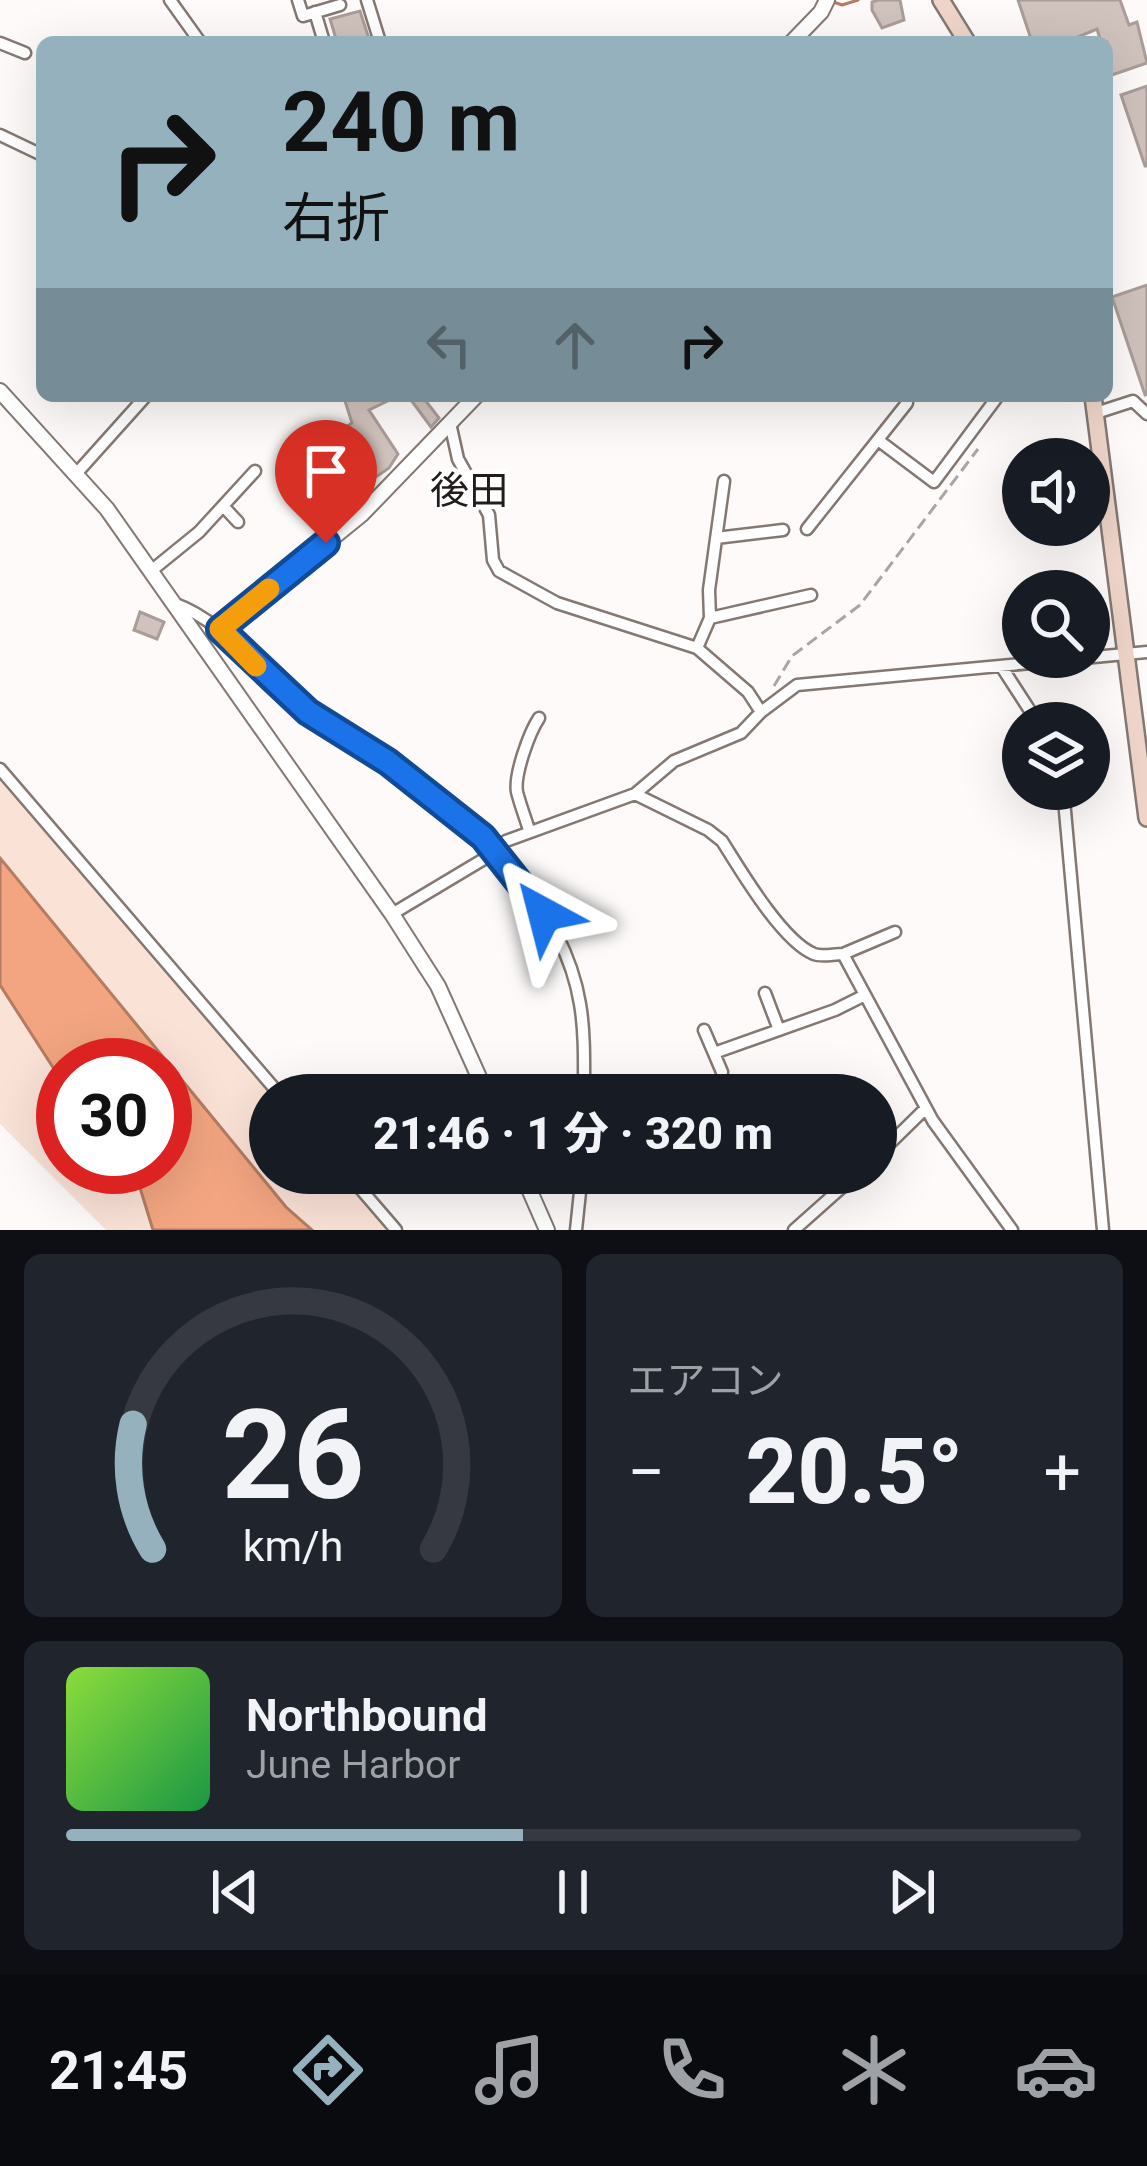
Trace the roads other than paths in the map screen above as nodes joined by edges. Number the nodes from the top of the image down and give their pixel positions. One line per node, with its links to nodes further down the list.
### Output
1 (170, 0): 9 (street)
2 (298, 0): 8 (street)
3 (354, 0): 7 (street)
4 (367, 0): 11 (street)
5 (827, 0): 12 (street)
6 (941, 0): 13 (main road)
7 (339, 3): 8 (street)
8 (315, 12): 10 (street)
9 (196, 36)
10 (322, 36)
11 (378, 36)
12 (799, 36)
13 (963, 36)
14 (0, 43): 15 (street)
15 (25, 53)
16 (0, 135): 17 (street)
17 (36, 152)
18 (0, 391): 28 (street)
19 (141, 402): 28 (street)
20 (470, 402): 25 (street)
21 (907, 402): 26 (street)
22 (994, 402): 26 (street)
23 (1094, 404): 24 (street); 42 (main road)
24 (1147, 414)
25 (450, 423): 39 (street); 40 (street)
26 (878, 440): 32 (street)
27 (255, 471): 30 (street)
28 (76, 474): 35 (street)
29 (724, 481): 34 (street)
30 (224, 507): 31 (street); 35 (street)
31 (238, 522)
32 (807, 529)
33 (784, 530): 34 (street)
34 (716, 538): 38 (street)
35 (151, 571): 37 (street)
36 (811, 596): 38 (street)
37 (173, 603): 39 (street); 53 (street)
38 (710, 618): 40 (street)
39 (220, 629): 52 (street)
40 (697, 648): 45 (street)
41 (1147, 652): 42 (street)
42 (1126, 654): 43 (street); 50 (main road)
43 (1001, 665): 44 (street); 45 (street)
44 (1025, 702)
45 (758, 706): 48 (street)
46 (538, 718): 51 (street)
47 (0, 769): 62 (street)
48 (634, 794): 51 (street); 55 (street)
49 (1065, 810): 78 (street)
50 (1147, 818)
51 (529, 830): 52 (street)
52 (494, 849): 53 (street); 64 (street)
53 (392, 914): 63 (street)
54 (895, 932): 55 (street)
55 (843, 954): 57 (street)
56 (765, 993): 59 (street)
57 (865, 995): 59 (street); 65 (street)
58 (704, 1030): 60 (street)
59 (779, 1030): 60 (street)
60 (714, 1053): 61 (street)
61 (722, 1072)
62 (262, 1074)
63 (478, 1074)
64 (584, 1074)
65 (926, 1108): 66 (street); 77 (street)
66 (897, 1136)
67 (365, 1194): 72 (street)
68 (531, 1194): 73 (street)
69 (580, 1194): 74 (street)
70 (835, 1194): 71 (street)
71 (809, 1218): 75 (street); 76 (street)
72 (396, 1230)
73 (547, 1230)
74 (576, 1230)
75 (794, 1230)
76 (818, 1230)
77 (1012, 1230)
78 (1103, 1230)

